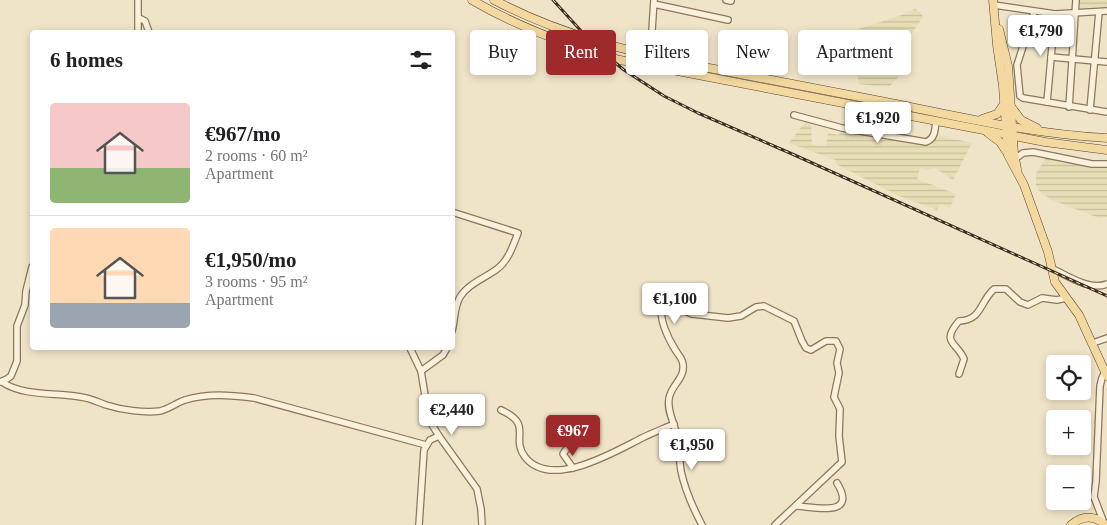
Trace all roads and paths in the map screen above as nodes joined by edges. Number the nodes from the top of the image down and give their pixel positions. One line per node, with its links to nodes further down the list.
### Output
1 (138, 0): 12 (street)
2 (472, 0): 30 (main road)
3 (494, 0): 29 (main road)
4 (1076, 0): 10 (street)
5 (654, 2): 14 (street); 17 (street)
6 (994, 2): 8 (street); 13 (main road)
7 (1107, 11): 9 (street)
8 (1034, 12): 11 (street); 23 (street)
9 (1100, 12): 10 (street); 20 (street)
10 (1076, 13): 11 (street); 19 (street)
11 (1054, 14): 18 (street)
12 (139, 18): 15 (street); 16 (street)
13 (996, 18): 22 (main road); 24 (main road)
14 (728, 20)
15 (138, 30)
16 (147, 30)
17 (652, 30)
18 (1051, 57): 19 (street); 23 (street)
19 (1073, 59): 20 (street); 25 (street)
20 (1096, 60): 21 (street); 26 (street)
21 (1107, 62)
22 (1004, 100): 29 (main road); 31 (main road)
23 (1047, 102): 25 (street)
24 (1012, 105): 31 (main road); 33 (main road)
25 (1069, 106): 26 (street)
26 (1090, 110): 27 (street)
27 (1107, 112)
28 (794, 115): 30 (street)
29 (977, 119): 31 (main road)
30 (936, 121): 32 (main road)
31 (1009, 126): 33 (main road); 34 (main road)
32 (982, 130): 34 (main road); 38 (main road)
33 (1054, 133): 35 (main road)
34 (1010, 135): 36 (main road); 38 (main road)
35 (1107, 138)
36 (1036, 140): 37 (main road); 38 (main road)
37 (1107, 150)
38 (1013, 156): 39 (street); 41 (main road)
39 (1107, 164)
40 (455, 213): 45 (street)
41 (1053, 269): 43 (street); 44 (main road)
42 (30, 275): 53 (street)
43 (1107, 284)
44 (1066, 298): 47 (main road); 51 (street)
45 (455, 312)
46 (1107, 338): 47 (street)
47 (1093, 343): 52 (main road)
48 (411, 350): 50 (street)
49 (446, 350): 50 (street)
50 (421, 371): 57 (street)
51 (959, 374)
52 (1106, 374): 62 (street)
53 (1, 382): 58 (street)
54 (501, 410): 59 (street)
55 (674, 424): 59 (street); 61 (street); 65 (street)
56 (576, 426): 59 (street)
57 (439, 436): 58 (street); 64 (street)
58 (426, 445): 63 (street)
59 (573, 468)
60 (837, 483): 61 (street)
61 (796, 506): 66 (street)
62 (1105, 524): 67 (main road)
63 (419, 525)
64 (482, 525)
65 (702, 525)
66 (775, 525)
67 (1071, 525)

